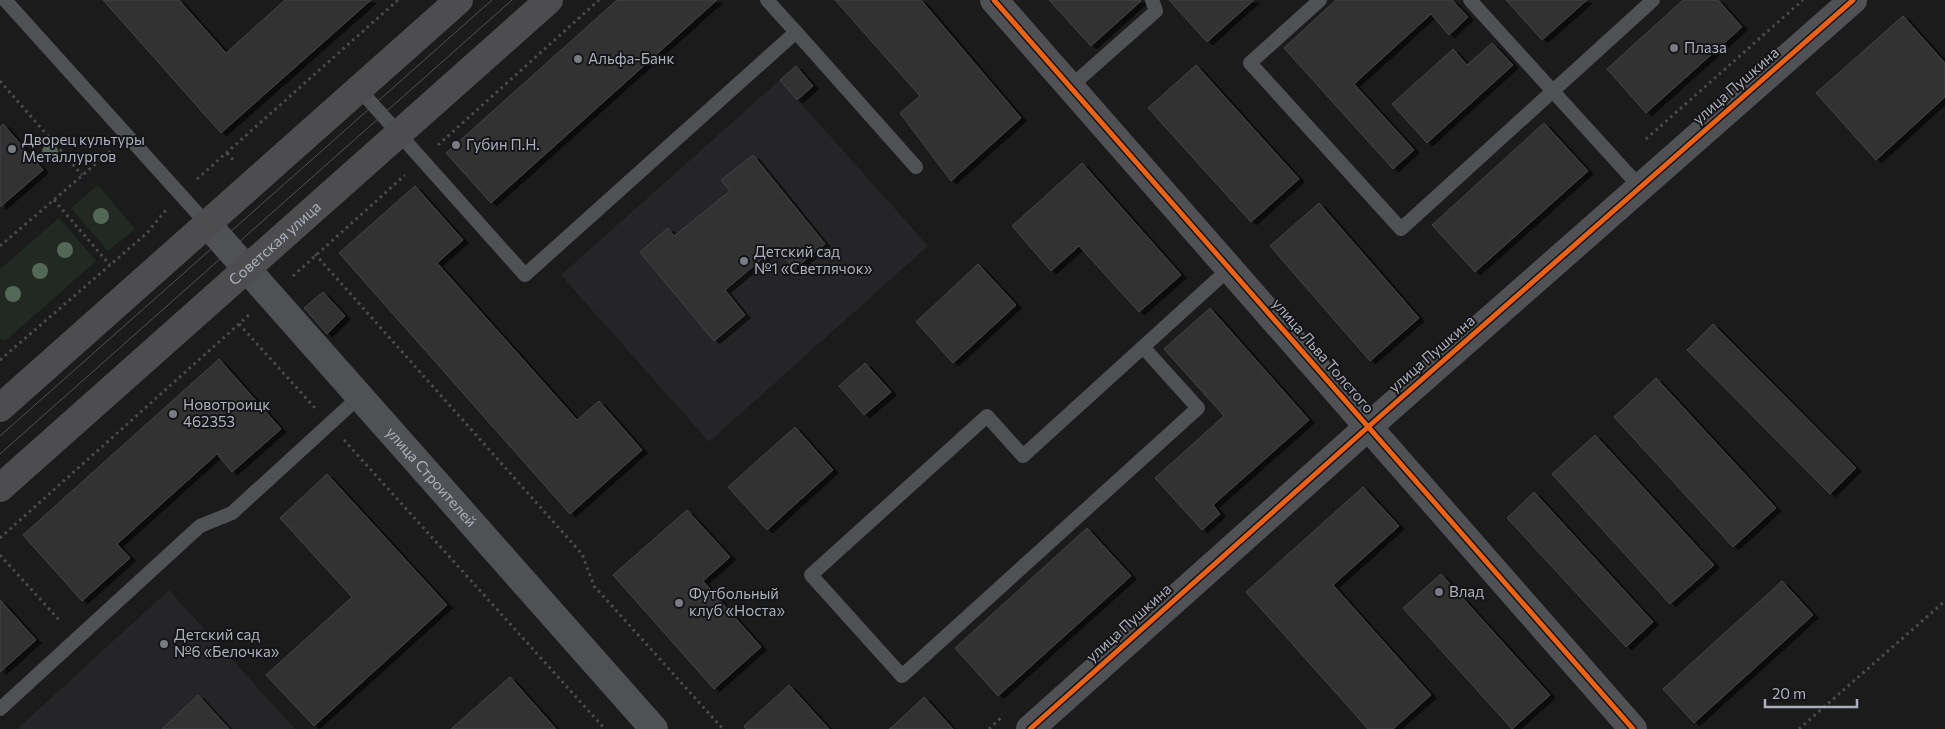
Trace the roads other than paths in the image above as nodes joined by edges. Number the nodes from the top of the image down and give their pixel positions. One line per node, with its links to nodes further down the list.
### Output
1 (5, 0): 18 (lane)
2 (459, 0): 13 (main road)
3 (549, 0): 15 (main road, Советская улица)
4 (767, 0): 11 (lane)
5 (994, 0): 12 (street, улица Льва Толстого)
6 (1152, 0): 12 (lane)
7 (1320, 0): 14 (lane)
8 (1470, 0): 14 (lane)
9 (1653, 0): 14 (lane)
10 (1853, 0): 17 (street, улица Пушкина)
11 (796, 32): 15 (lane); 16 (lane)
12 (1070, 87): 20 (street, улица Льва Толстого)
13 (359, 89): 15 (lane); 18 (main road)
14 (1552, 90): 17 (lane)
15 (398, 134): 19 (main road, Советская улица)
16 (916, 167)
17 (1640, 187): 24 (street, улица Пушкина)
18 (207, 224): 19 (street, улица Строителей); 23 (main road)
19 (247, 268): 22 (street, улица Строителей); 25 (main road, Советская улица)
20 (1230, 268): 21 (lane); 24 (street, улица Льва Толстого)
21 (1143, 347): 21 (lane)
22 (360, 397): 26 (lane); 27 (street, улица Строителей)
23 (0, 408)
24 (1368, 426): 28 (street, улица Пушкина); 29 (street, улица Льва Толстого)
25 (0, 488)
26 (0, 709)
27 (654, 729)
28 (1030, 729)
29 (1633, 729)

